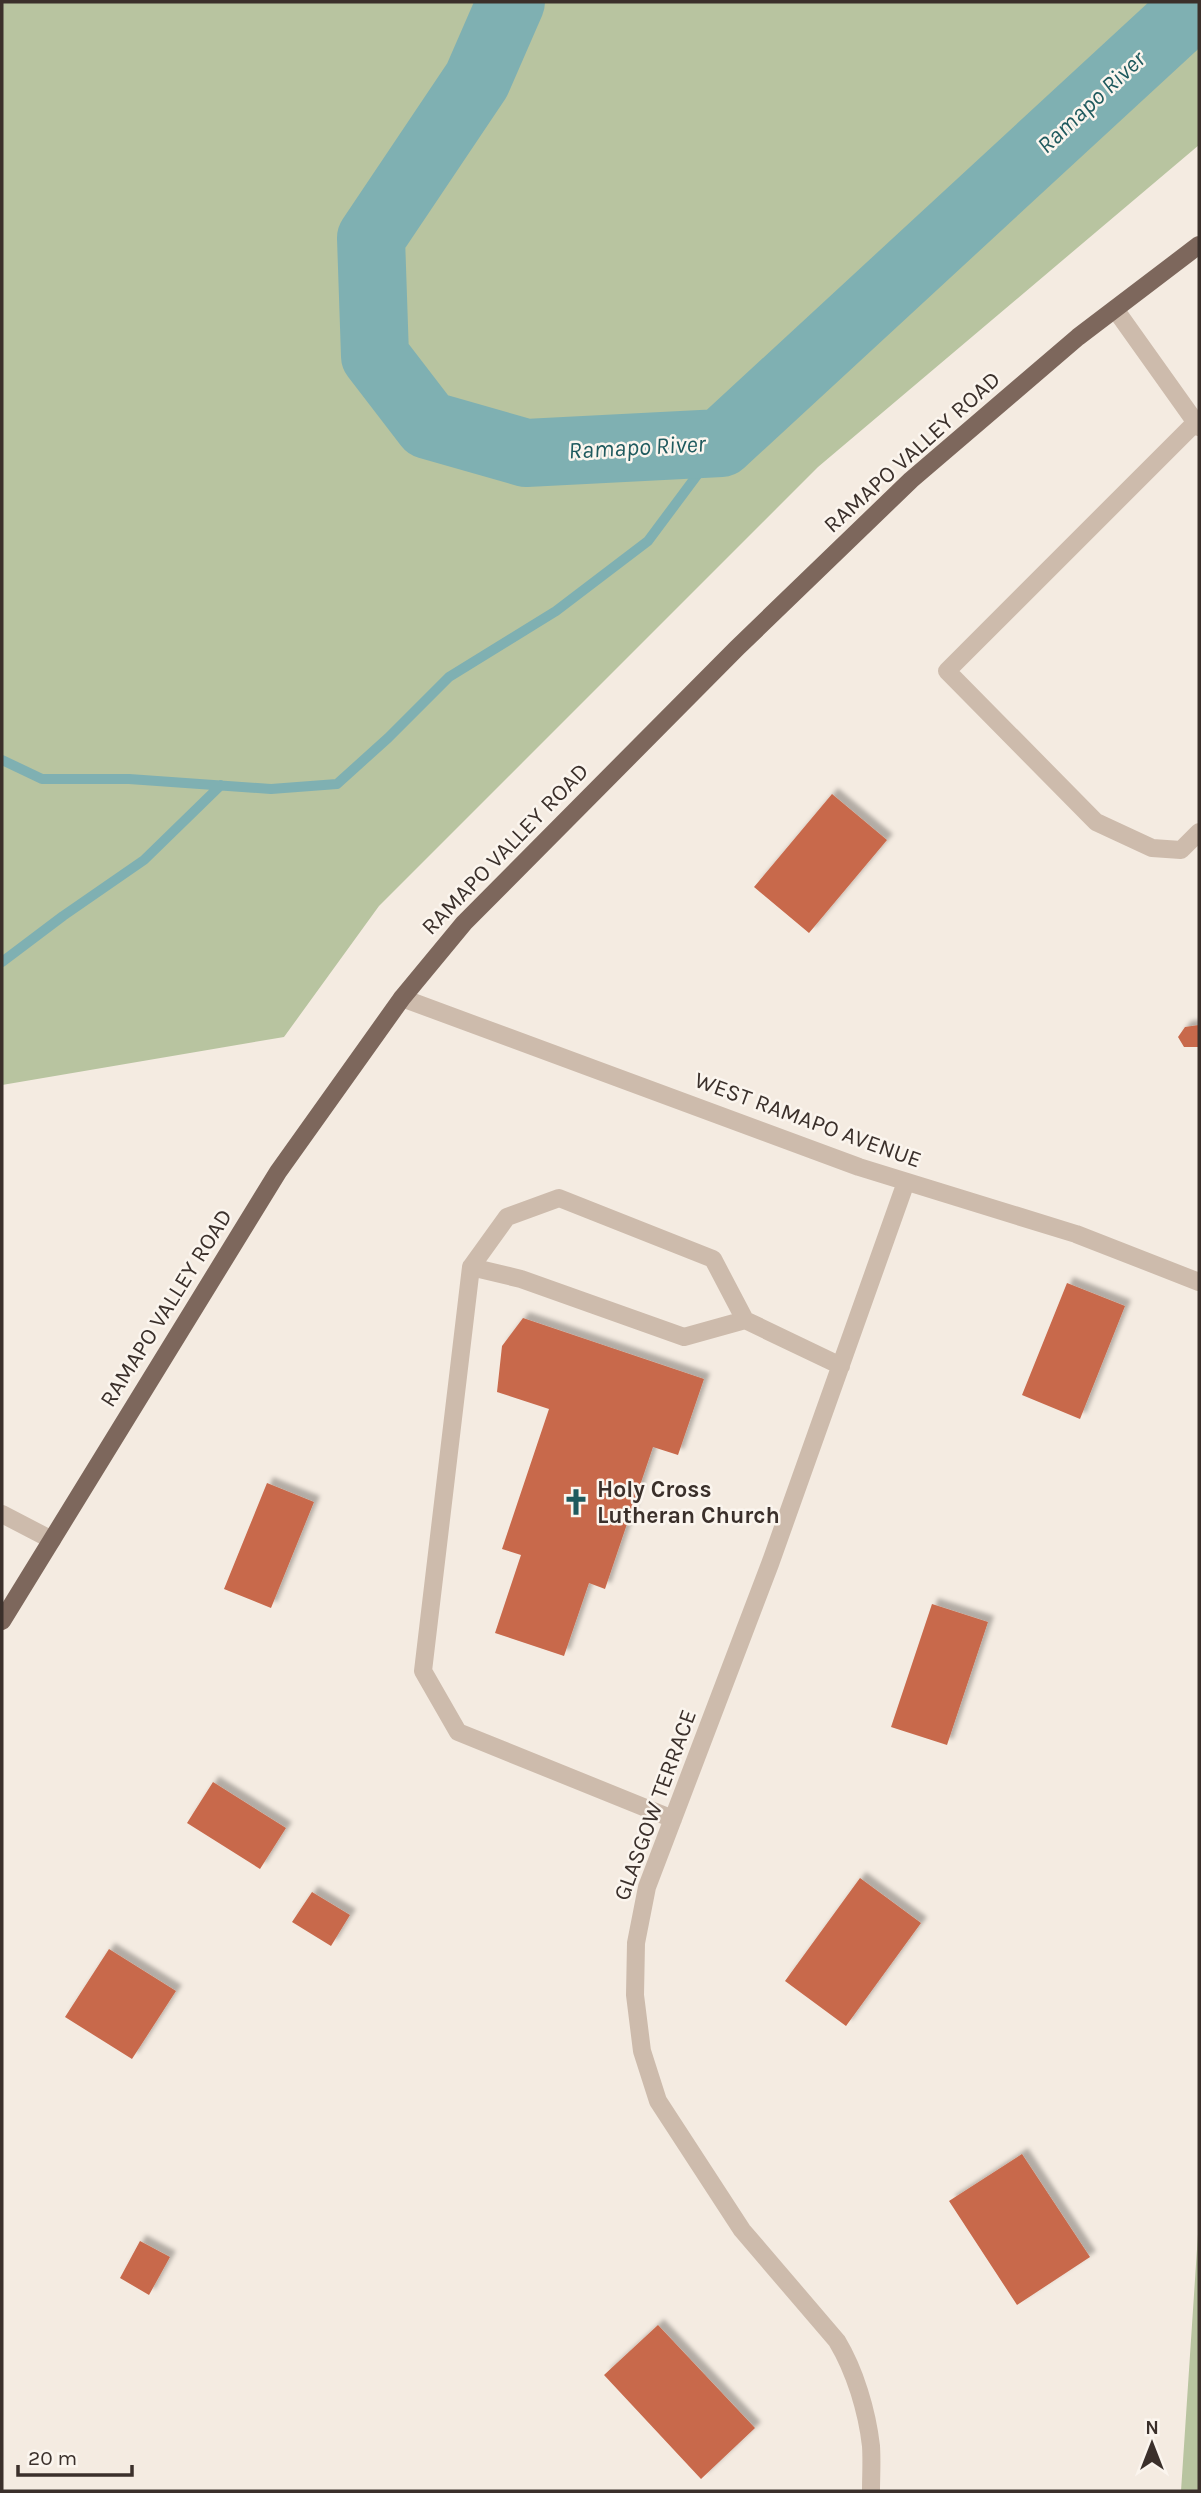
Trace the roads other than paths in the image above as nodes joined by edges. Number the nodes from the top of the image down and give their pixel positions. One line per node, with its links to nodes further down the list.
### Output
1 (1199, 245): 2 (main road, RAMAPO VALLEY ROAD)
2 (1115, 309): 3 (street); 5 (main road, RAMAPO VALLEY ROAD)
3 (1197, 425): 4 (street)
4 (1199, 832)
5 (402, 998): 6 (street, WEST RAMAPO AVENUE); 12 (main road, RAMAPO VALLEY ROAD)
6 (906, 1182): 8 (street, WEST RAMAPO AVENUE); 10 (street, GLASGOW TERRACE)
7 (471, 1267): 9 (street); 9 (street); 14 (street)
8 (1199, 1282)
9 (745, 1320): 10 (street)
10 (841, 1366): 14 (street, GLASGOW TERRACE)
11 (2, 1514): 12 (street)
12 (52, 1540): 13 (main road, RAMAPO VALLEY ROAD)
13 (2, 1621)
14 (673, 1819): 15 (street, GLASGOW TERRACE)
15 (871, 2491)

